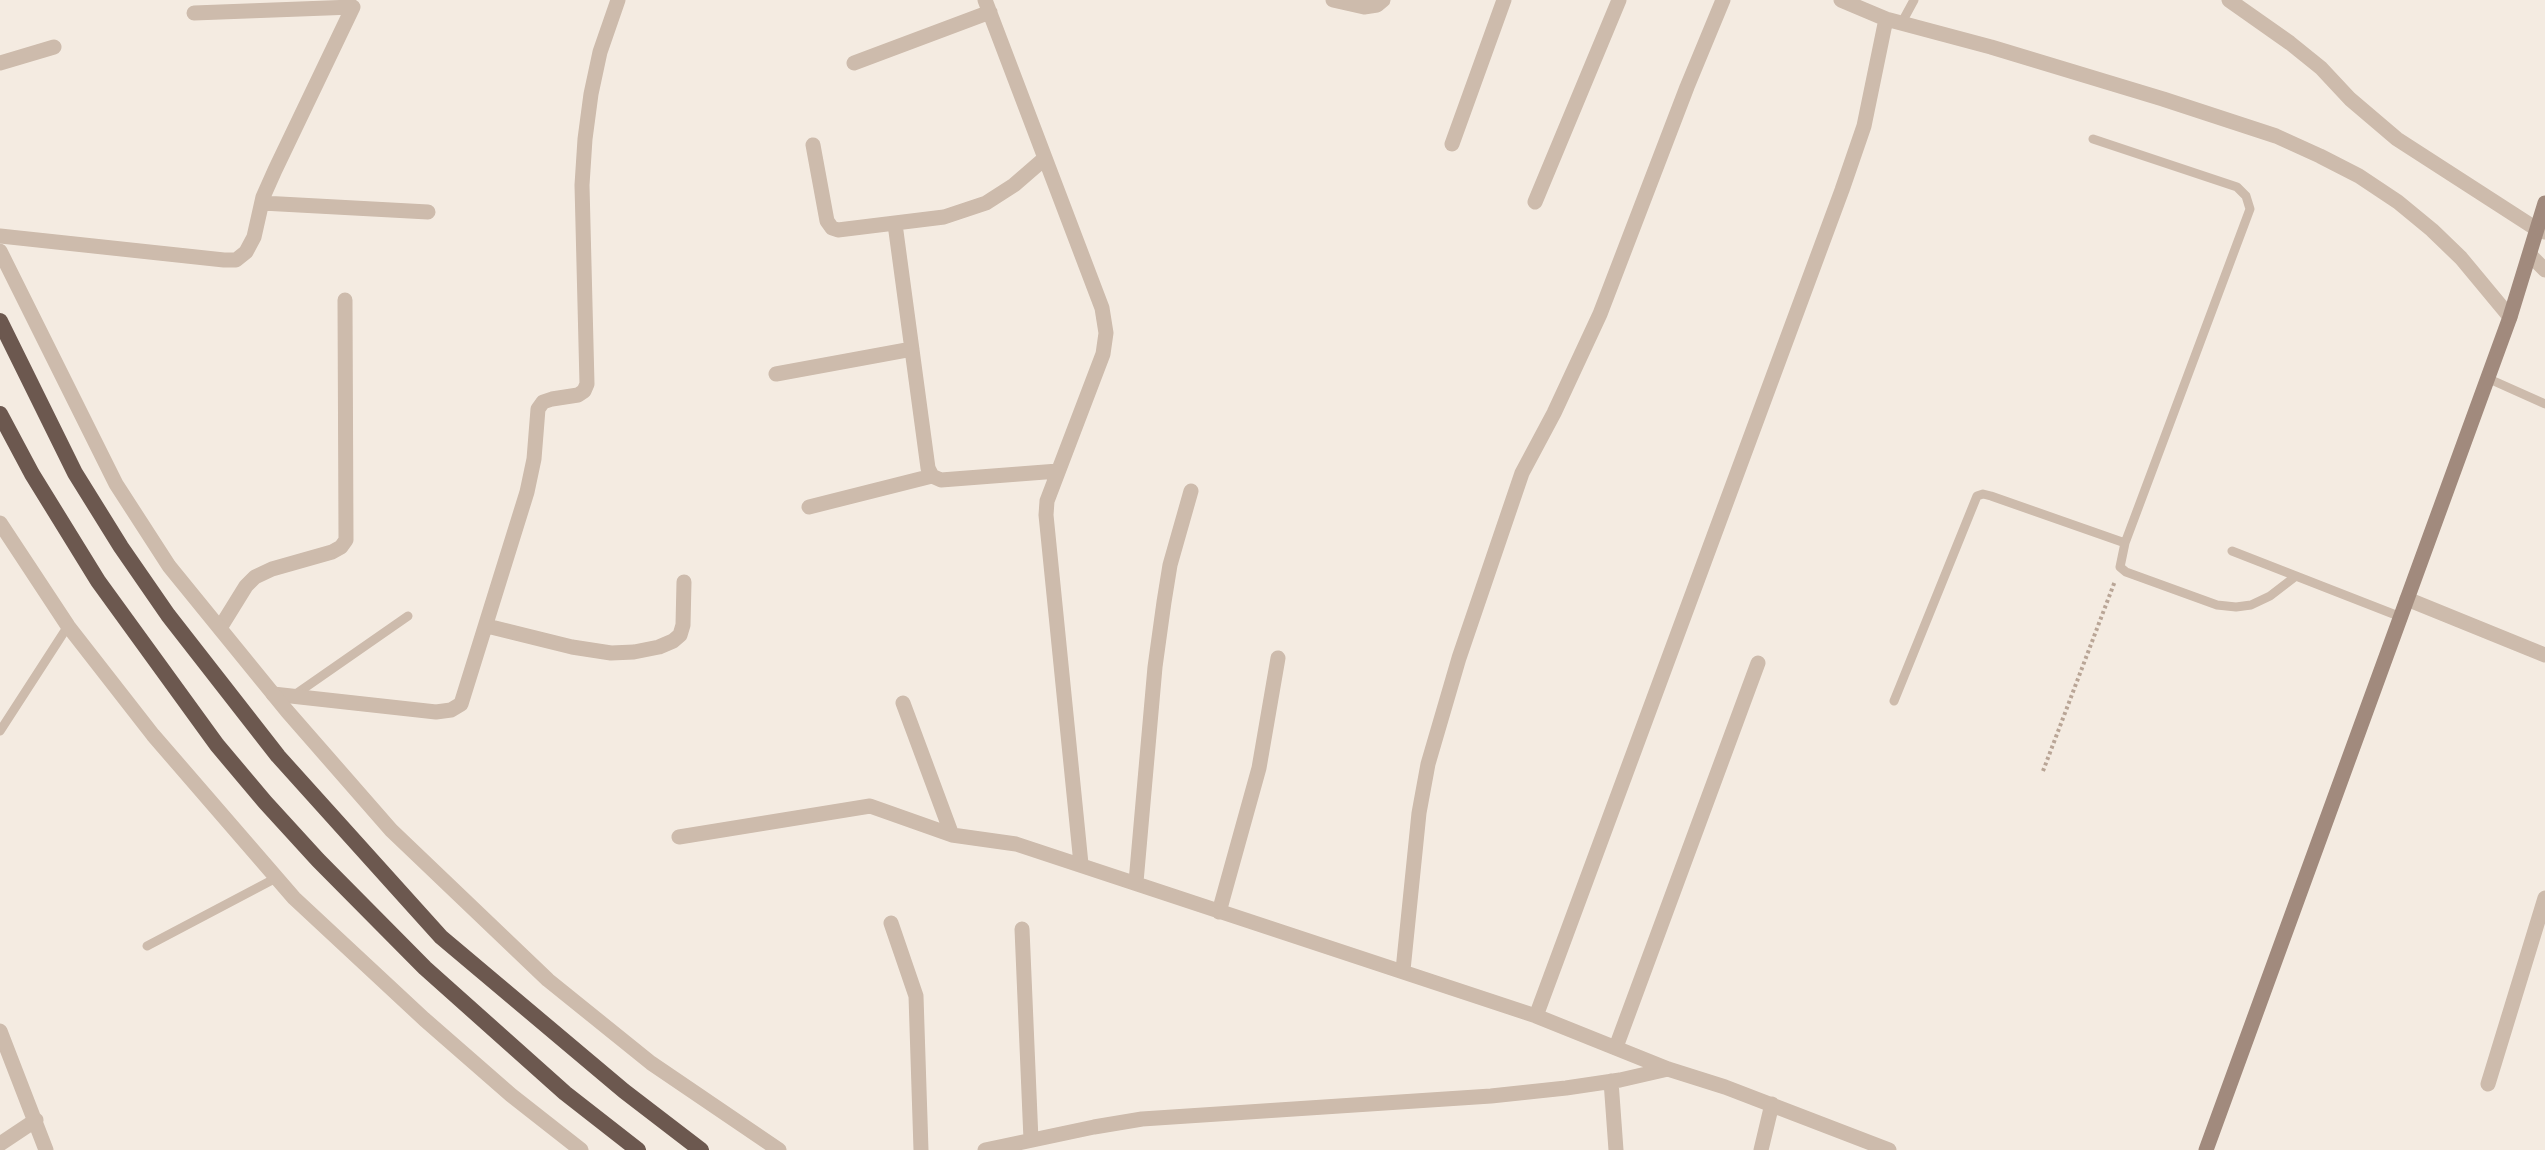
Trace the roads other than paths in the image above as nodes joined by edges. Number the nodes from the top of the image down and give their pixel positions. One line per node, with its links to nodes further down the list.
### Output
1 (618, 0): 51 (street)
2 (1333, 0): 3 (street)
3 (1383, 0)
4 (1504, 0): 17 (street)
5 (1619, 0): 20 (street)
6 (1723, 0): 71 (street)
7 (1841, 0): 12 (street)
8 (1914, 0): 12 (lane)
9 (2229, 0): 25 (street)
10 (987, 6): 15 (street); 19 (street)
11 (194, 13): 21 (street)
12 (1894, 21): 31 (street); 72 (street)
13 (54, 47): 14 (street)
14 (0, 63)
15 (854, 63)
16 (2092, 139): 43 (lane)
17 (1452, 144)
18 (813, 145): 24 (street)
19 (1044, 159): 24 (street); 38 (street)
20 (1535, 202)
21 (262, 203): 23 (street); 26 (street)
22 (2545, 203): 25 (main road)
23 (428, 212)
24 (895, 224): 33 (street)
25 (2542, 231): 28 (main road)
26 (0, 236)
27 (0, 251): 52 (street)
28 (2530, 255): 29 (street); 31 (main road)
29 (2545, 270)
30 (345, 300): 52 (street)
31 (2510, 317): 35 (main road)
32 (0, 321): 85 (highway)
33 (912, 349): 34 (street); 39 (street)
34 (776, 374)
35 (2487, 378): 36 (lane); 47 (main road)
36 (2545, 404)
37 (0, 414): 84 (highway)
38 (1058, 471): 39 (street); 63 (street)
39 (932, 476): 41 (street)
40 (1191, 491): 65 (street)
41 (809, 507)
42 (0, 523): 50 (street)
43 (2125, 543): 45 (lane); 58 (lane)
44 (2232, 551): 45 (lane)
45 (2296, 576): 49 (lane)
46 (684, 582): 51 (street)
47 (2407, 599): 49 (main road); 53 (street)
48 (408, 616): 57 (lane)
49 (2401, 617): 92 (main road)
50 (68, 626): 60 (lane); 64 (street)
51 (487, 626): 57 (street)
52 (220, 628): 56 (street)
53 (2545, 656)
54 (1278, 658): 67 (street)
55 (1758, 663): 74 (street)
56 (273, 694): 57 (street); 86 (street)
57 (293, 696)
58 (1894, 701)
59 (903, 702): 61 (street)
60 (0, 731)
61 (952, 835): 62 (street); 63 (street)
62 (679, 837)
63 (1081, 864): 65 (street)
64 (276, 878): 70 (lane); 83 (street)
65 (1136, 882): 67 (street)
66 (2545, 898): 77 (street)
67 (1219, 912): 71 (street)
68 (891, 922): 87 (street)
69 (1022, 929): 80 (street)
70 (147, 946)
71 (1403, 970): 72 (street)
72 (1536, 1016): 74 (street)
73 (0, 1031): 79 (street)
74 (1617, 1047): 75 (street)
75 (1668, 1068): 76 (street); 78 (street)
76 (1611, 1081): 80 (street); 89 (street)
77 (2488, 1084)
78 (1772, 1104): 90 (street); 91 (street)
79 (36, 1120): 81 (street); 82 (street)
80 (1031, 1140): 88 (street)
81 (0, 1144)
82 (46, 1150)
83 (581, 1150)
84 (638, 1150)
85 (701, 1150)
86 (778, 1150)
87 (921, 1150)
88 (985, 1150)
89 (1616, 1150)
90 (1761, 1150)
91 (1889, 1150)
92 (2206, 1150)

